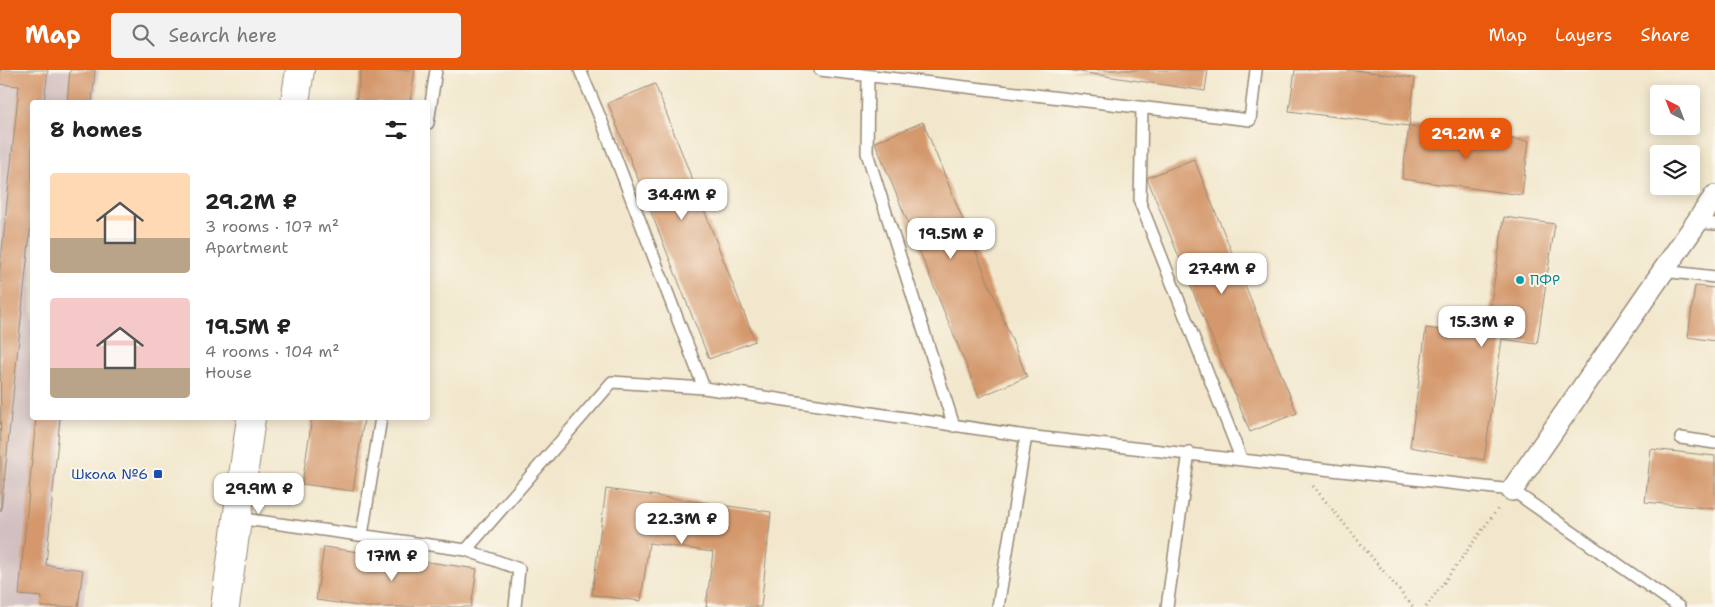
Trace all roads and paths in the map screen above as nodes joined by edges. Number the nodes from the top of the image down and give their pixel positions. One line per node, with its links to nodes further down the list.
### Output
1 (300, 70): 7 (street)
2 (436, 70): 9 (lane)
3 (580, 70): 14 (lane)
4 (820, 70): 6 (lane)
5 (1256, 70): 8 (lane)
6 (868, 77): 8 (lane); 17 (lane)
7 (295, 100)
8 (1142, 108): 22 (lane)
9 (430, 110)
10 (1715, 196): 11 (street)
11 (1706, 223): 12 (street)
12 (1663, 271): 13 (lane); 24 (street)
13 (1715, 277)
14 (704, 388): 17 (lane); 27 (lane)
15 (251, 420): 25 (street)
16 (381, 420): 26 (lane)
17 (954, 426): 18 (lane)
18 (1026, 436): 21 (lane); 30 (lane)
19 (1681, 438): 20 (lane)
20 (1715, 443)
21 (1189, 452): 22 (lane); 31 (lane)
22 (1240, 458): 23 (lane)
23 (1295, 465): 24 (lane); 32 (path)
24 (1512, 490): 33 (path); 34 (lane)
25 (237, 518): 26 (lane); 28 (street)
26 (362, 535): 27 (lane)
27 (466, 550): 29 (lane)
28 (225, 607)
29 (514, 607)
30 (998, 607)
31 (1167, 607)
32 (1413, 607)
33 (1426, 607)
34 (1679, 607)

